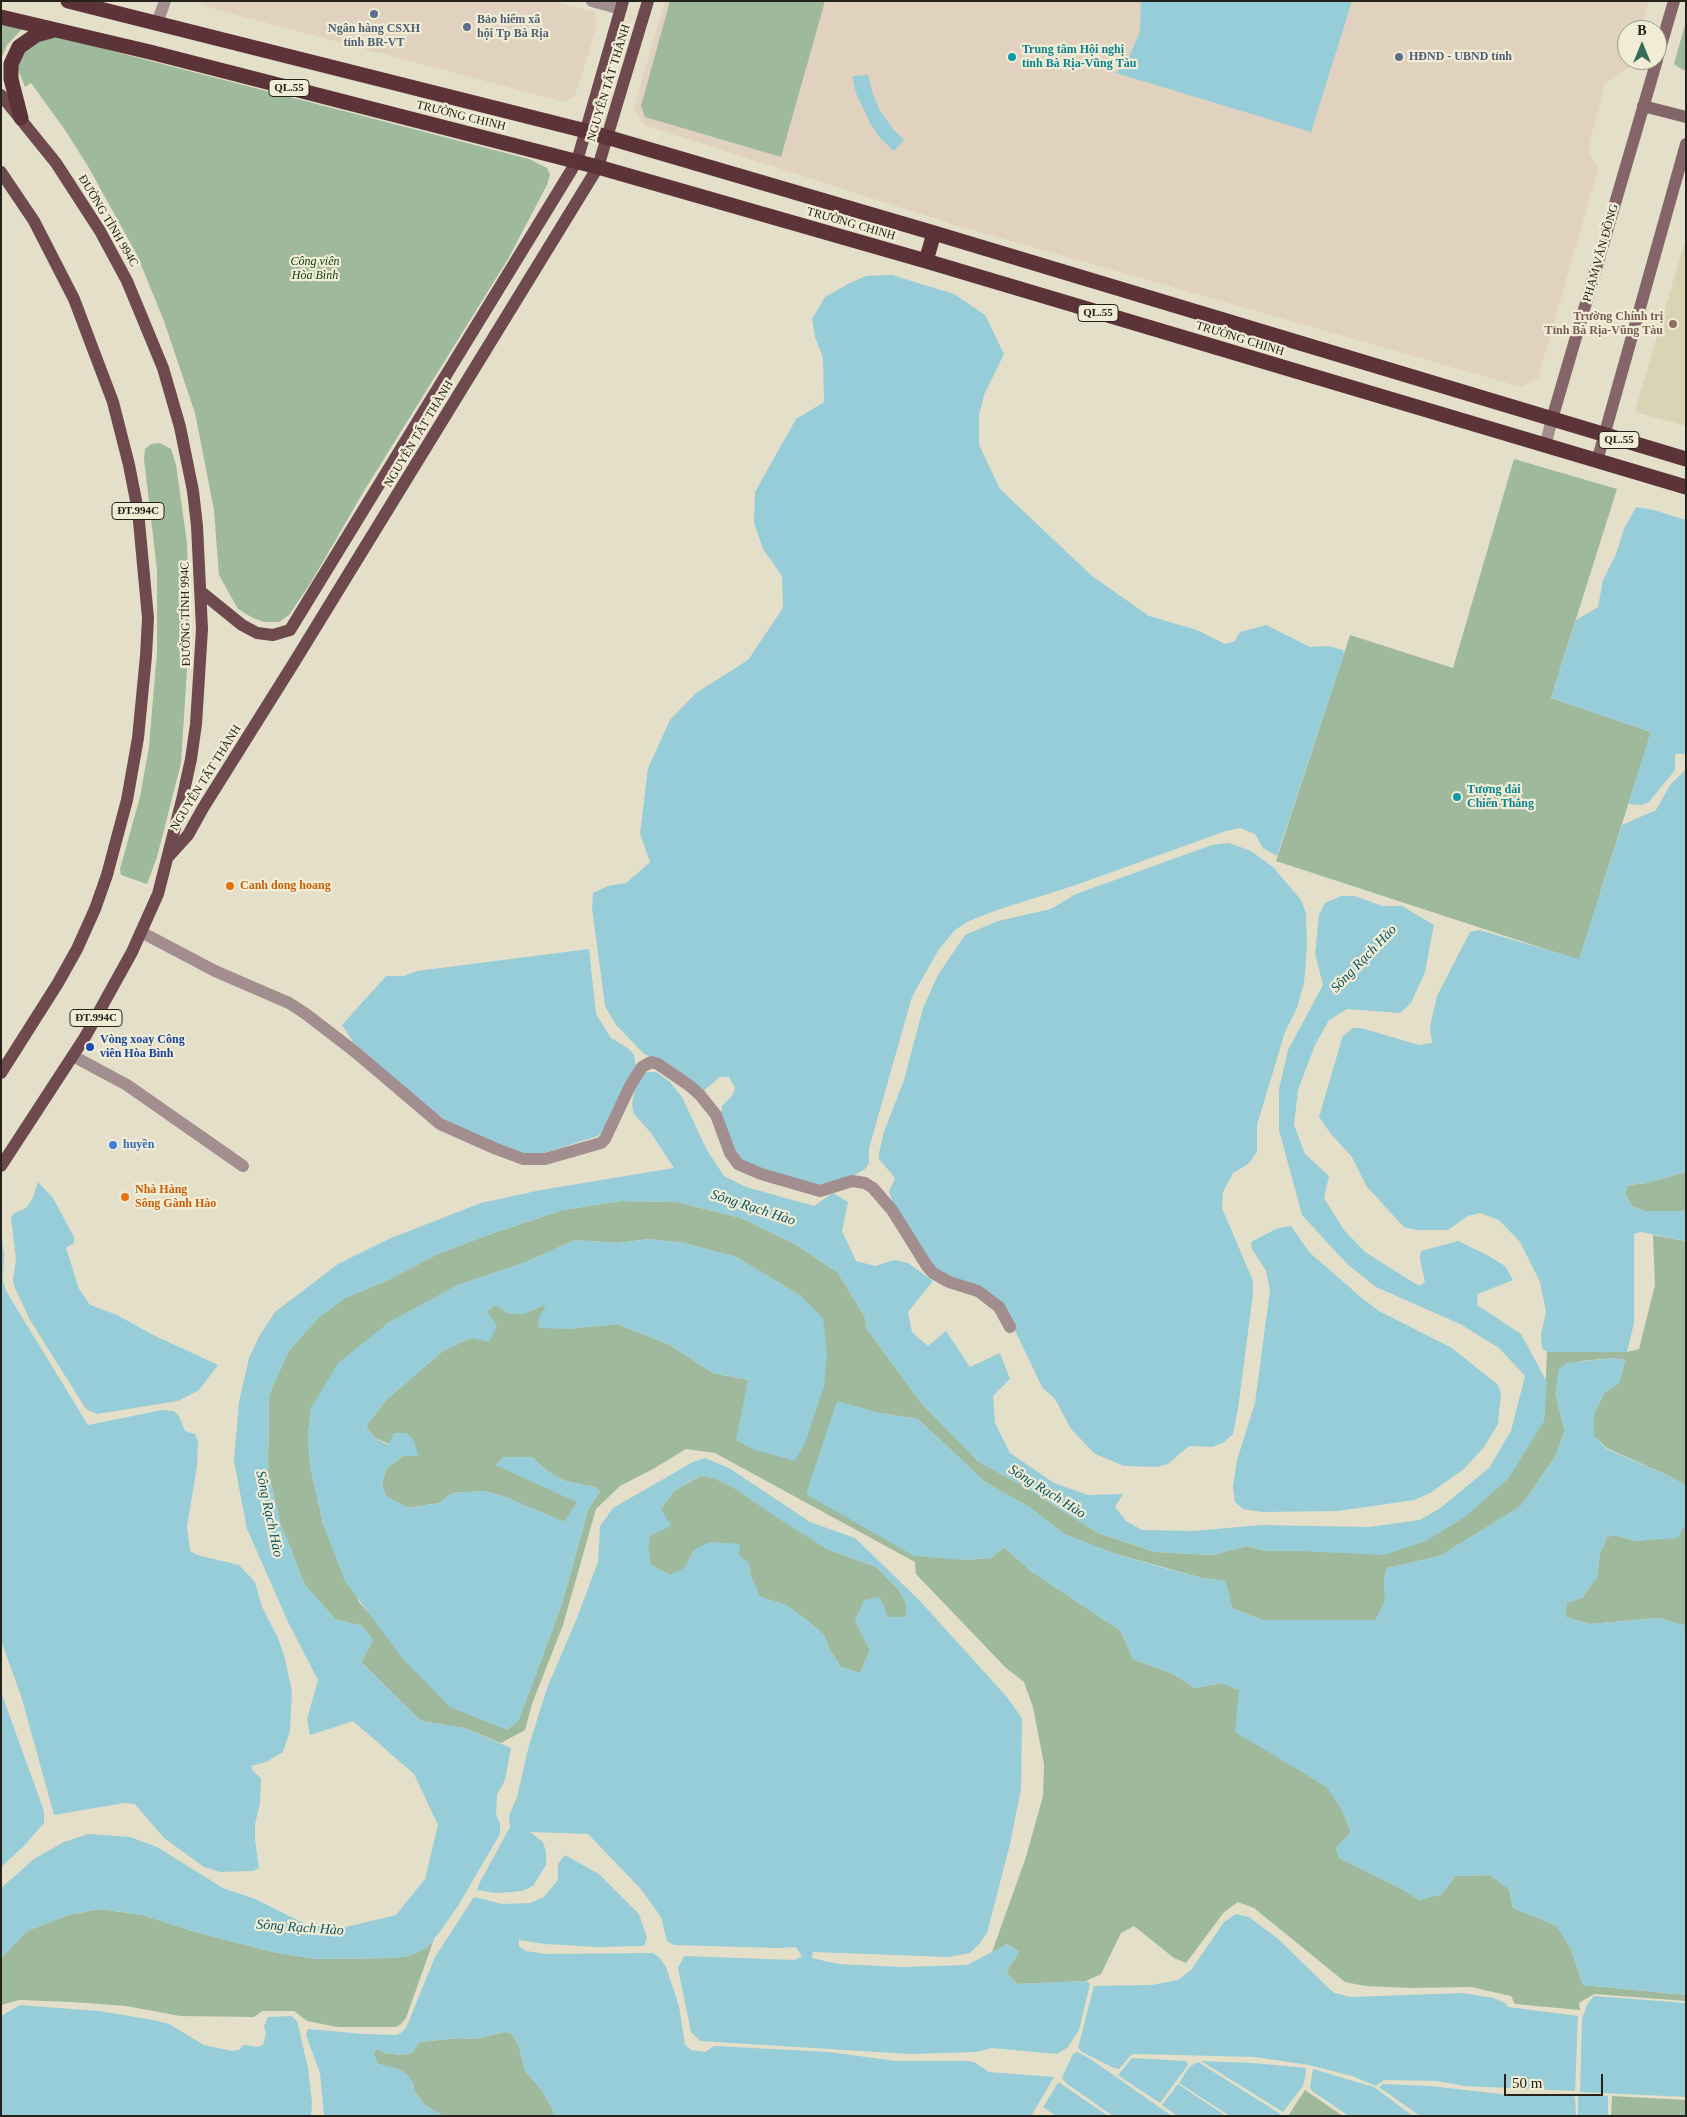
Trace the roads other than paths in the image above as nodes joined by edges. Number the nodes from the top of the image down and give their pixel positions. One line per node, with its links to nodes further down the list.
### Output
1 (68, 1): 8 (highway, TRƯỜNG CHINH / QL.55)
2 (164, 1): 8 (street)
3 (592, 1): 6 (street)
4 (648, 1): 17 (main road, NGUYỄN TẤT THÀNH)
5 (1674, 1): 9 (street, PHẠM VĂN ĐỒNG)
6 (622, 5): 16 (main road, NGUYỄN TẤT THÀNH)
7 (1, 17): 10 (highway, TRƯỜNG CHINH / QL.55)
8 (157, 23): 16 (highway, TRƯỜNG CHINH / QL.55)
9 (1667, 25)
10 (56, 30): 15 (highway); 19 (highway, TRƯỜNG CHINH / QL.55)
11 (1654, 70): 13 (street, PHẠM VĂN ĐỒNG)
12 (1, 95): 15 (main road, ĐƯỜNG TỈNH 994C / ĐT.994C)
13 (1643, 106): 14 (street); 24 (street, PHẠM VĂN ĐỒNG)
14 (1686, 117)
15 (21, 118): 30 (main road, ĐƯỜNG TỈNH 994C / ĐT.994C)
16 (586, 131): 17 (highway, TRƯỜNG CHINH / QL.55); 19 (main road, NGUYỄN TẤT THÀNH)
17 (607, 138): 20 (main road, NGUYỄN TẤT THÀNH); 22 (highway, TRƯỜNG CHINH / QL.55)
18 (1686, 144): 25 (street)
19 (577, 161): 20 (highway, TRƯỜNG CHINH / QL.55); 31 (main road, NGUYỄN TẤT THÀNH)
20 (598, 167): 23 (highway, TRƯỜNG CHINH / QL.55); 32 (main road, NGUYỄN TẤT THÀNH)
21 (1, 172): 36 (main road, ĐT.994C)
22 (934, 233): 23 (highway); 24 (highway, TRƯỜNG CHINH / QL.55)
23 (926, 261): 26 (highway, TRƯỜNG CHINH / QL.55)
24 (1552, 419): 25 (highway, TRƯỜNG CHINH / QL.55); 26 (street, PHẠM VĂN ĐỒNG)
25 (1605, 436): 27 (highway, TRƯỜNG CHINH / QL.55); 28 (street)
26 (1545, 446): 28 (highway, TRƯỜNG CHINH / QL.55)
27 (1686, 459)
28 (1598, 461): 29 (highway, TRƯỜNG CHINH / QL.55)
29 (1686, 487)
30 (200, 591): 31 (main road); 33 (main road, ĐƯỜNG TỈNH 994C / ĐT.994C)
31 (290, 630): 32 (main road)
32 (308, 641): 33 (main road, NGUYỄN TẤT THÀNH)
33 (167, 858): 34 (main road, ĐƯỜNG TỈNH 994C / ĐT.994C)
34 (142, 932): 35 (main road, ĐƯỜNG TỈNH 994C / ĐT.994C); 39 (street)
35 (73, 1056): 37 (main road, ĐƯỜNG TỈNH 994C / ĐT.994C); 38 (street)
36 (1, 1073)
37 (1, 1166)
38 (243, 1166)
39 (1010, 1327)

